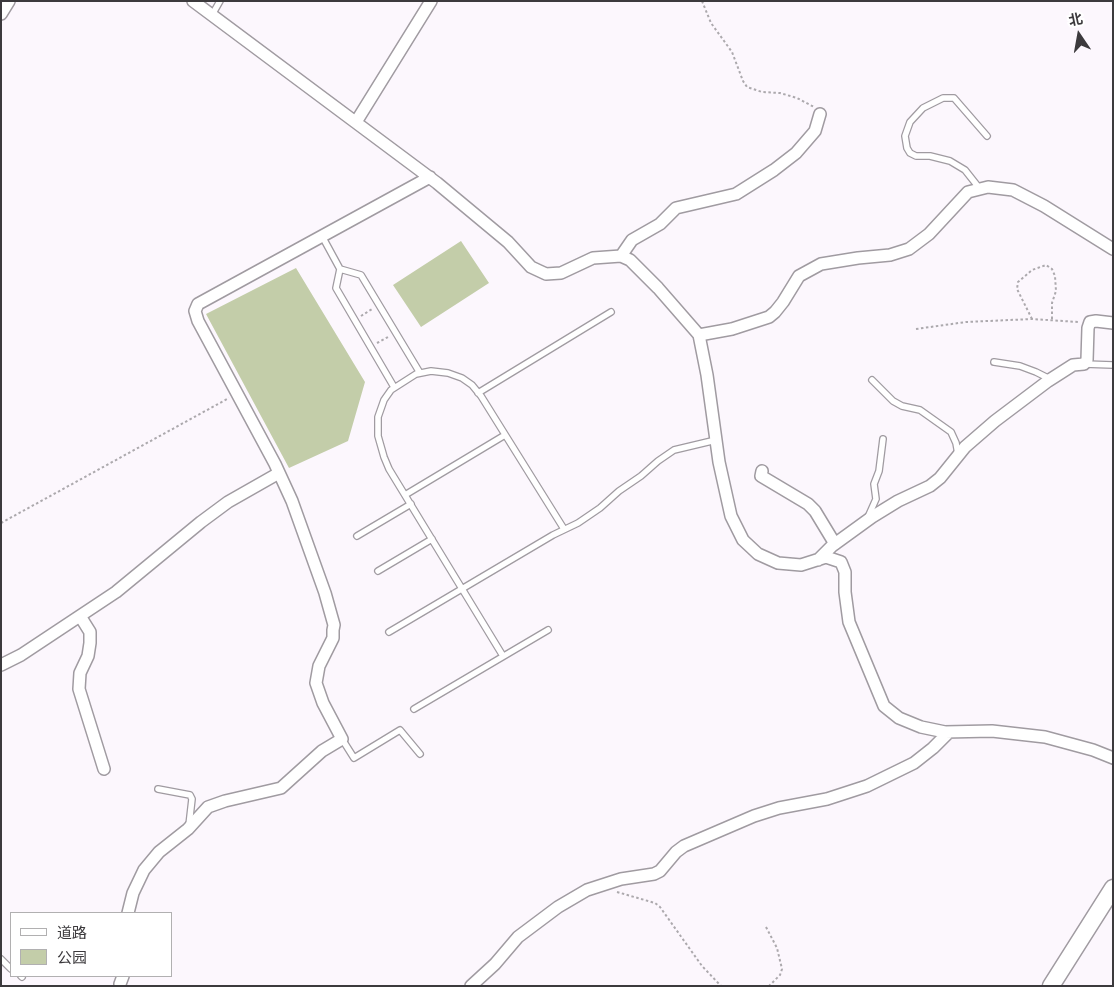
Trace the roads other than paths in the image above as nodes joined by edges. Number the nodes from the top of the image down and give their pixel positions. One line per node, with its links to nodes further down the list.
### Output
1 (9, 1): 5 (street)
2 (193, 1): 6 (street)
3 (220, 1): 6 (lane)
4 (431, 1): 8 (street)
5 (1, 14)
6 (212, 15): 8 (street)
7 (820, 114): 14 (street)
8 (356, 122): 10 (street)
9 (988, 136): 11 (lane)
10 (430, 177): 12 (street); 14 (street)
11 (980, 189): 13 (street); 18 (street)
12 (322, 236): 15 (lane); 32 (street)
13 (1113, 248)
14 (621, 256): 18 (street)
15 (340, 269): 22 (lane); 25 (lane)
16 (611, 312): 26 (lane)
17 (1113, 323): 20 (street)
18 (699, 335): 29 (street)
19 (994, 362): 24 (lane)
20 (1084, 364): 21 (lane); 24 (street)
21 (1113, 365)
22 (420, 373): 25 (lane); 26 (lane)
23 (872, 380): 30 (lane)
24 (1050, 380): 30 (street)
25 (394, 387): 33 (lane)
26 (478, 392): 27 (lane)
27 (505, 435): 33 (lane); 36 (lane)
28 (883, 439): 35 (lane)
29 (716, 440): 36 (lane); 40 (street)
30 (958, 456): 35 (street)
31 (762, 471): 39 (street)
32 (279, 473): 43 (street); 50 (street)
33 (405, 495): 34 (lane)
34 (411, 504): 37 (lane); 38 (lane)
35 (864, 523): 39 (street)
36 (564, 529): 42 (lane)
37 (357, 536)
38 (432, 539): 41 (lane); 42 (lane)
39 (835, 544): 40 (street)
40 (818, 560): 49 (street)
41 (378, 571)
42 (462, 589): 45 (lane); 46 (lane)
43 (80, 616): 47 (street); 53 (street)
44 (548, 630): 46 (lane)
45 (388, 632)
46 (503, 656): 48 (lane)
47 (1, 665)
48 (414, 709)
49 (949, 732): 52 (street); 60 (street)
50 (342, 739): 51 (lane); 55 (street)
51 (420, 754)
52 (1113, 758)
53 (104, 769)
54 (158, 789): 55 (lane)
55 (188, 829): 57 (street)
56 (1113, 888): 61 (main road)
57 (128, 912)
58 (1, 959): 59 (lane)
59 (10, 968)
60 (471, 986)
61 (1051, 986)

